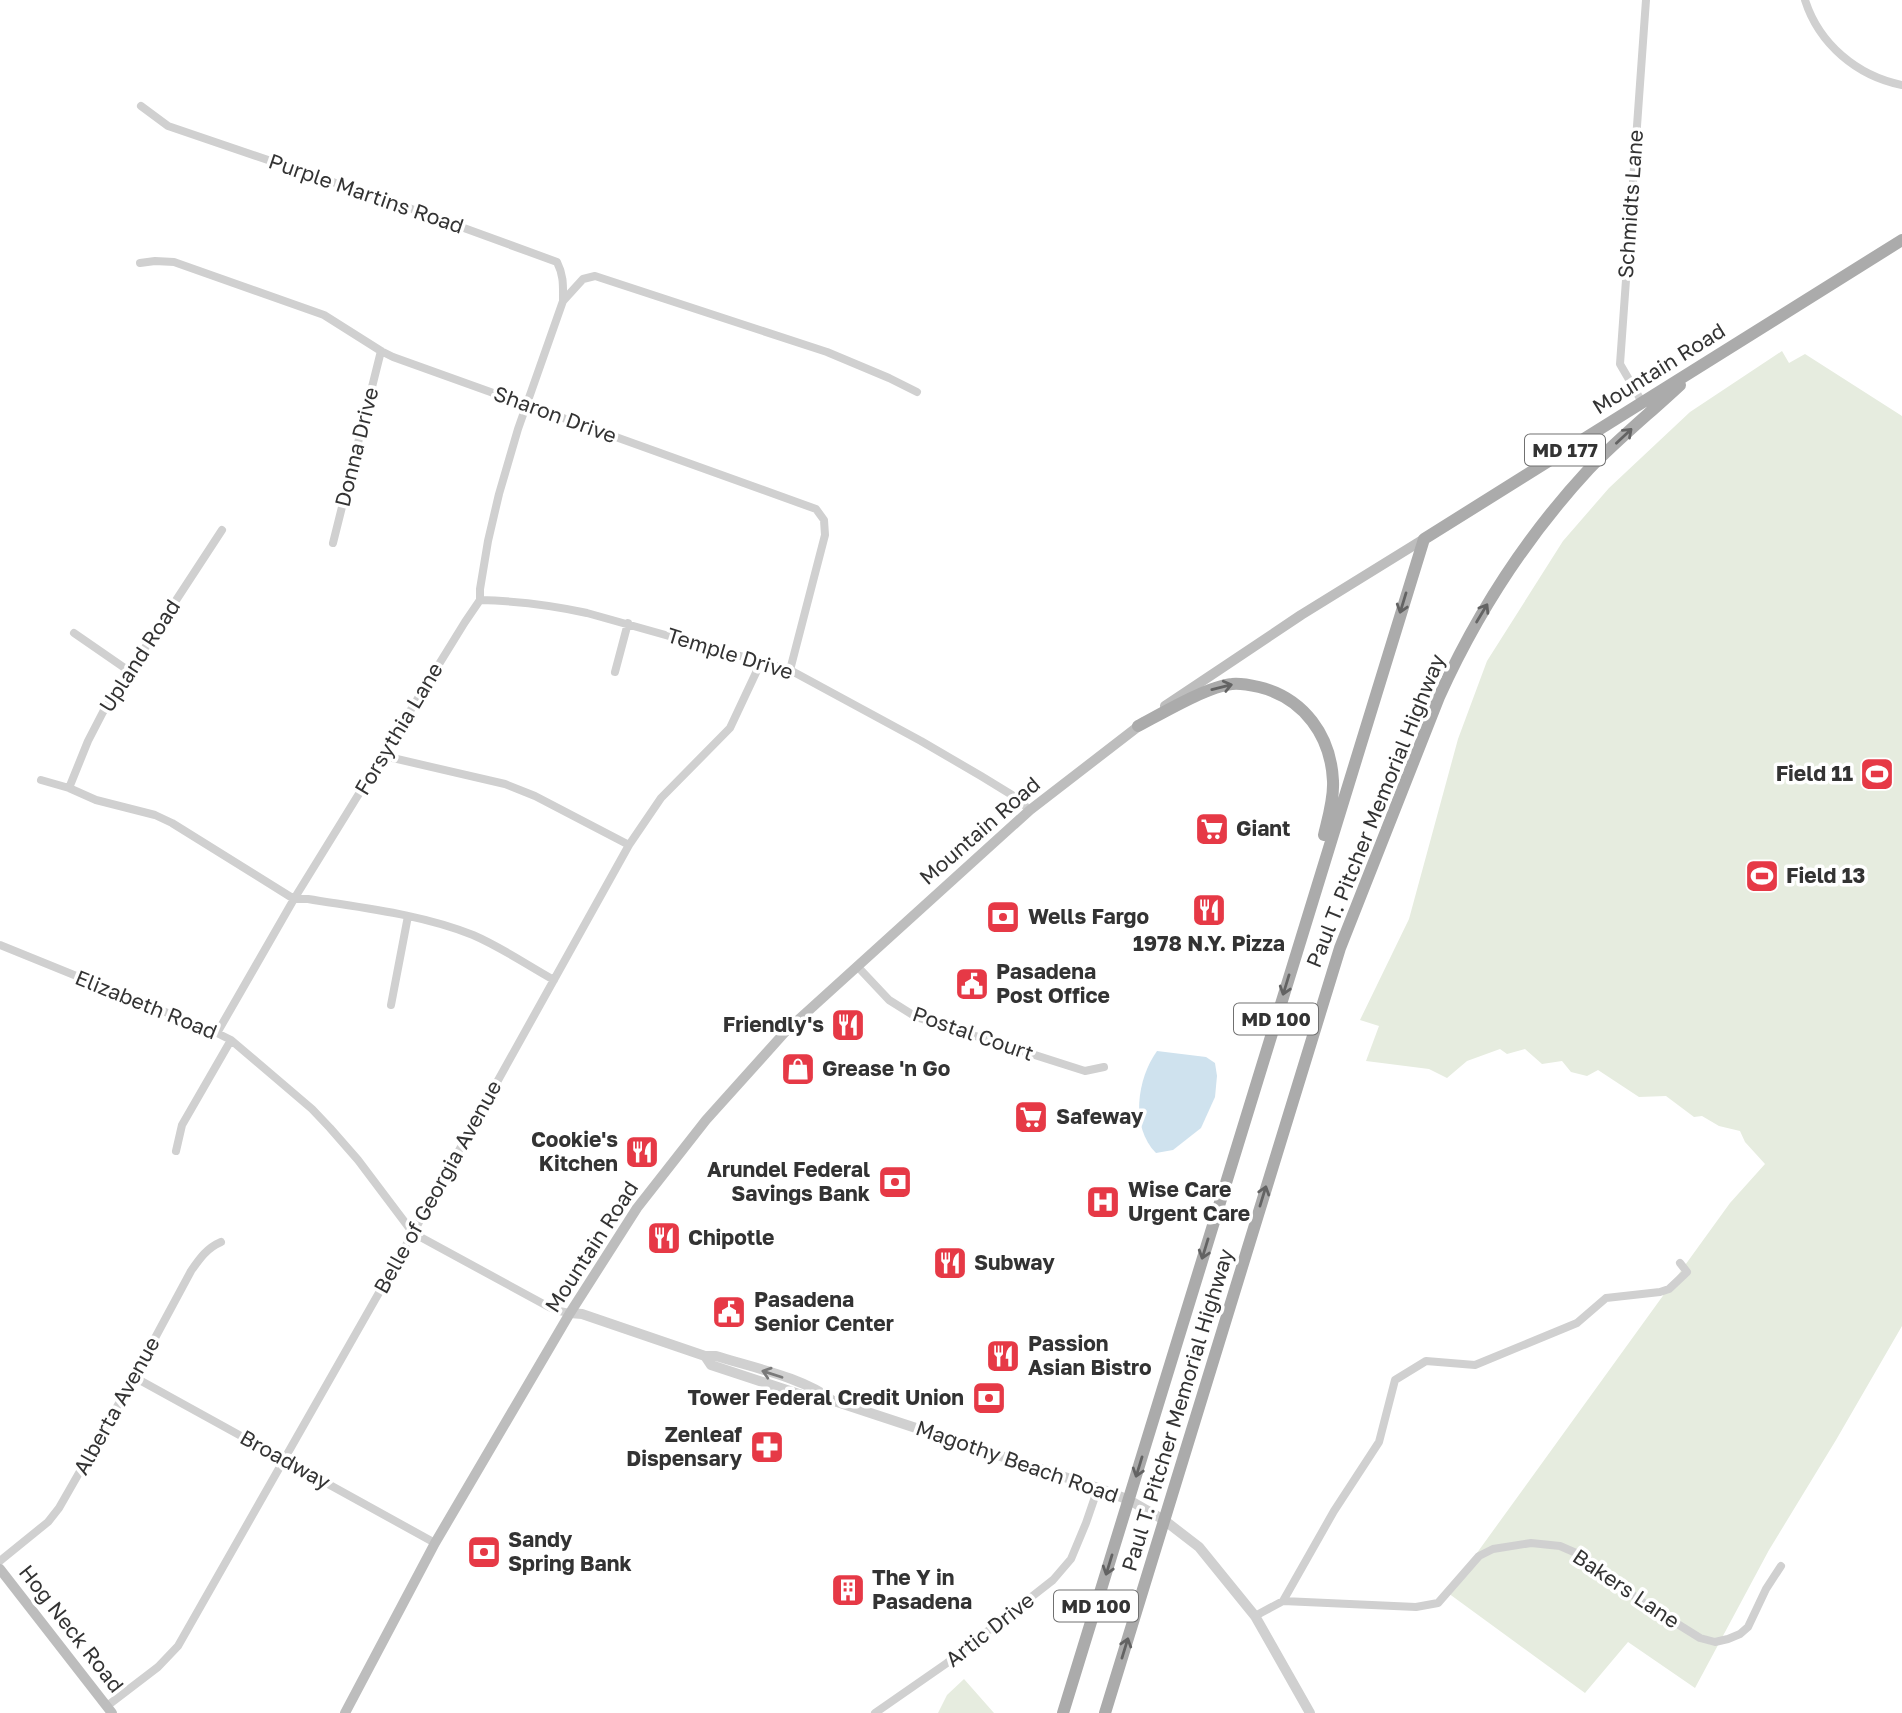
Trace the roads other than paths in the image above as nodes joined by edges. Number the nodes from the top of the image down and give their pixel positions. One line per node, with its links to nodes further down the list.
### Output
1 (1646, 0): 11 (street, Schmidts Lane)
2 (1805, 0): 3 (street)
3 (1902, 85)
4 (141, 106): 7 (street, Purple Martins Road)
5 (1902, 240): 9 (main road, Mountain Road / MD 177)
6 (140, 262): 8 (street, Sharon Drive)
7 (562, 301): 10 (street, Purple Martins Road); 12 (street, Purple Martins Road)
8 (381, 351): 12 (street, Sharon Drive); 15 (street, Donna Drive)
9 (1707, 362): 11 (main road, Mountain Road / MD 177); 48 (main road, Paul T. Pitcher Memorial Highway / MD 100, one-way to 9)
10 (916, 392)
11 (1642, 402): 14 (main road, Mountain Road / MD 177)
12 (526, 404): 16 (street, Forsythia Lane); 20 (street, Sharon Drive)
13 (222, 530): 21 (street, Upland Road)
14 (1424, 538): 23 (main road, Mountain Road / MD 177); 31 (main road, Paul T. Pitcher Memorial Highway / MD 100, one-way to 31)
15 (333, 543)
16 (480, 600): 17 (street, Temple Drive); 24 (street, Forsythia Lane)
17 (628, 623): 19 (street, Temple Drive); 22 (street)
18 (74, 633): 21 (street)
19 (761, 662): 20 (street, Temple Drive); 28 (street, Belle of Georgia Avenue)
20 (790, 670): 27 (street, Temple Drive)
21 (129, 671): 26 (street, Upland Road)
22 (615, 672)
23 (1138, 726): 27 (main road, Mountain Road / MD 177); 31 (main road, one-way to 31)
24 (384, 755): 28 (street); 29 (street, Forsythia Lane)
25 (41, 780): 26 (street)
26 (69, 788): 29 (street)
27 (1030, 810): 33 (main road, Mountain Road / MD 177)
28 (629, 845): 34 (street, Belle of Georgia Avenue)
29 (295, 899): 30 (street); 36 (street, Forsythia Lane)
30 (408, 916): 34 (street); 35 (street)
31 (1301, 936): 47 (main road, Paul T. Pitcher Memorial Highway / MD 100, one-way to 47)
32 (0, 945): 36 (street, Elizabeth Road)
33 (857, 966): 38 (street, Postal Court); 43 (main road, Mountain Road / MD 177)
34 (554, 980): 40 (street, Belle of Georgia Avenue)
35 (391, 1006)
36 (217, 1033): 37 (street, Elizabeth Road)
37 (231, 1040): 39 (street); 40 (street, Elizabeth Road)
38 (1104, 1068)
39 (176, 1151)
40 (413, 1233): 43 (street, Elizabeth Road); 45 (street, Belle of Georgia Avenue)
41 (221, 1242): 44 (street, Alberta Avenue)
42 (1679, 1262): 53 (street)
43 (570, 1313): 46 (street, Magothy Beach Road); 49 (main road, Mountain Road / MD 177)
44 (134, 1377): 45 (street, Broadway); 50 (street, Alberta Avenue)
45 (285, 1461): 49 (street, Broadway); 55 (street, Belle of Georgia Avenue)
46 (1098, 1488): 47 (street, Magothy Beach Road); 57 (street, Artic Drive)
47 (1129, 1500): 48 (street, Magothy Beach Road); 58 (main road, Paul T. Pitcher Memorial Highway / MD 100, one-way to 58)
48 (1164, 1520): 54 (street, Magothy Beach Road); 59 (main road, Paul T. Pitcher Memorial Highway / MD 100, one-way to 48)
49 (435, 1543): 56 (main road, Mountain Road / MD 177)
50 (0, 1561)
51 (1781, 1566): 53 (street, Bakers Lane)
52 (0, 1569): 55 (main road, Hog Neck Road)
53 (1283, 1601): 54 (street)
54 (1255, 1616): 60 (street, Magothy Beach Road)
55 (110, 1709)
56 (345, 1713)
57 (876, 1713)
58 (1063, 1713)
59 (1105, 1713)
60 (1310, 1713)

